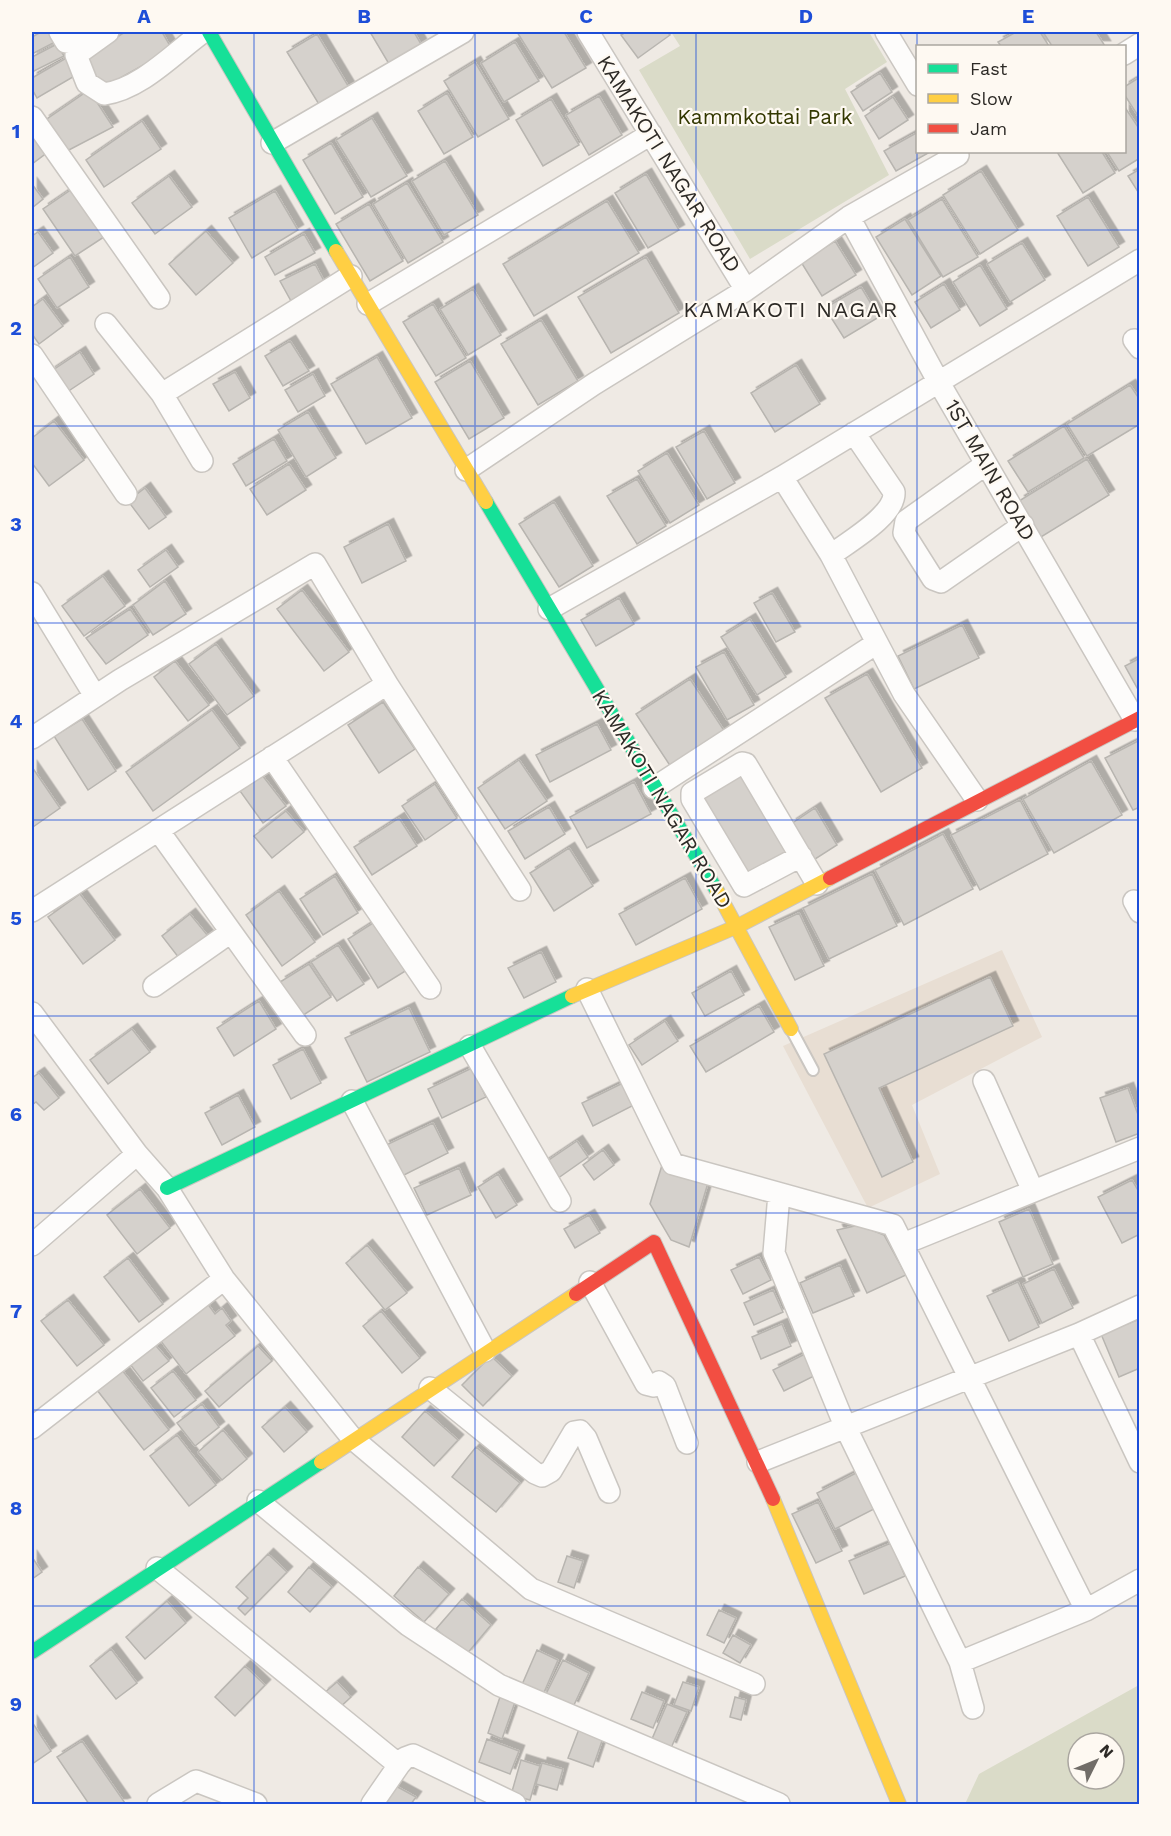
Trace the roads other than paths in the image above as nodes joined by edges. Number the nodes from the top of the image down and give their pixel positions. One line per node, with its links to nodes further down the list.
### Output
1 (60, 32): 2 (street)
2 (88, 32)
3 (108, 32): 8 (street)
4 (209, 32): 14 (street, KAMAKOTI NAGAR ROAD)
5 (463, 32): 14 (street)
6 (588, 32): 13 (street, KAMAKOTI NAGAR ROAD)
7 (886, 32): 11 (street)
8 (191, 35)
9 (1140, 44): 10 (street)
10 (1126, 53)
11 (916, 82)
12 (32, 117): 20 (street)
13 (651, 134): 19 (street, KAMAKOTI NAGAR ROAD); 21 (street)
14 (272, 143): 18 (street, KAMAKOTI NAGAR ROAD)
15 (960, 153): 16 (street)
16 (849, 217): 19 (street); 24 (street, 1ST MAIN ROAD)
17 (1140, 260): 24 (street)
18 (351, 276): 21 (street, KAMAKOTI NAGAR ROAD); 25 (street)
19 (746, 290): 29 (street, KAMAKOTI NAGAR ROAD)
20 (159, 298)
21 (368, 304): 29 (street, KAMAKOTI NAGAR ROAD)
22 (106, 324): 25 (street)
23 (32, 355): 31 (street)
24 (938, 381): 26 (street); 28 (street, 1ST MAIN ROAD)
25 (162, 394): 27 (street)
26 (854, 433): 30 (street); 33 (street)
27 (202, 461)
28 (987, 464): 32 (street, 1ST MAIN ROAD); 32 (street)
29 (466, 470): 35 (street, KAMAKOTI NAGAR ROAD)
30 (782, 477): 33 (street); 35 (street)
31 (126, 494)
32 (1023, 525): 39 (street, 1ST MAIN ROAD)
33 (831, 555): 36 (street)
34 (32, 593): 38 (street)
35 (549, 609): 43 (street, KAMAKOTI NAGAR ROAD)
36 (877, 643): 42 (street); 45 (street)
37 (387, 684): 38 (street); 41 (street); 53 (street)
38 (95, 696): 40 (street)
39 (1137, 719): 45 (street, KAMAKOTI NAGAR ROAD)
40 (32, 738)
41 (272, 757): 47 (street); 58 (street)
42 (682, 770): 43 (street); 44 (street)
43 (654, 789): 48 (street, KAMAKOTI NAGAR ROAD)
44 (696, 791): 46 (street); 49 (street)
45 (977, 800): 52 (street, KAMAKOTI NAGAR ROAD)
46 (709, 828): 48 (street); 50 (street)
47 (158, 830): 54 (street); 56 (street)
48 (687, 842): 51 (street, KAMAKOTI NAGAR ROAD)
49 (801, 856): 50 (street); 52 (street)
50 (726, 857): 51 (street)
51 (704, 871): 55 (street, KAMAKOTI NAGAR ROAD)
52 (817, 884): 55 (street, KAMAKOTI NAGAR ROAD)
53 (520, 890)
54 (32, 911)
55 (738, 926): 59 (street); 61 (street)
56 (231, 932): 57 (street); 62 (street)
57 (154, 986)
58 (430, 988)
59 (587, 989): 63 (street); 71 (street)
60 (32, 1013): 68 (street)
61 (791, 1029): 64 (lane)
62 (305, 1035)
63 (470, 1046): 66 (street); 72 (street)
64 (813, 1070)
65 (984, 1081): 70 (street)
66 (352, 1101): 69 (street); 79 (street)
67 (1140, 1148): 70 (street)
68 (137, 1154): 69 (street); 74 (street)
69 (167, 1188): 75 (street)
70 (1033, 1191): 73 (street)
71 (779, 1194): 73 (street); 82 (street)
72 (560, 1201)
73 (903, 1244): 80 (street)
74 (32, 1245)
75 (224, 1279): 83 (street); 84 (street)
76 (590, 1282): 79 (street); 85 (street); 86 (street)
77 (1140, 1306): 78 (street)
78 (1079, 1334): 80 (street); 87 (street)
79 (485, 1351): 81 (street)
80 (968, 1379): 82 (street); 92 (street)
81 (430, 1388): 84 (street); 88 (street)
82 (845, 1426): 86 (street); 94 (street)
83 (32, 1428)
84 (352, 1438): 89 (street); 95 (street)
85 (687, 1443)
86 (758, 1462): 103 (street)
87 (1140, 1462)
88 (609, 1492)
89 (258, 1501): 90 (street); 98 (street)
90 (157, 1568): 93 (street); 97 (street)
91 (1140, 1580): 92 (street)
92 (1086, 1610): 94 (street)
93 (32, 1652)
94 (960, 1662): 96 (street)
95 (754, 1684)
96 (973, 1708)
97 (399, 1765): 101 (street); 102 (street)
98 (770, 1803)
99 (159, 1804): 100 (street)
100 (256, 1804)
101 (372, 1804)
102 (515, 1804)
103 (899, 1804)

